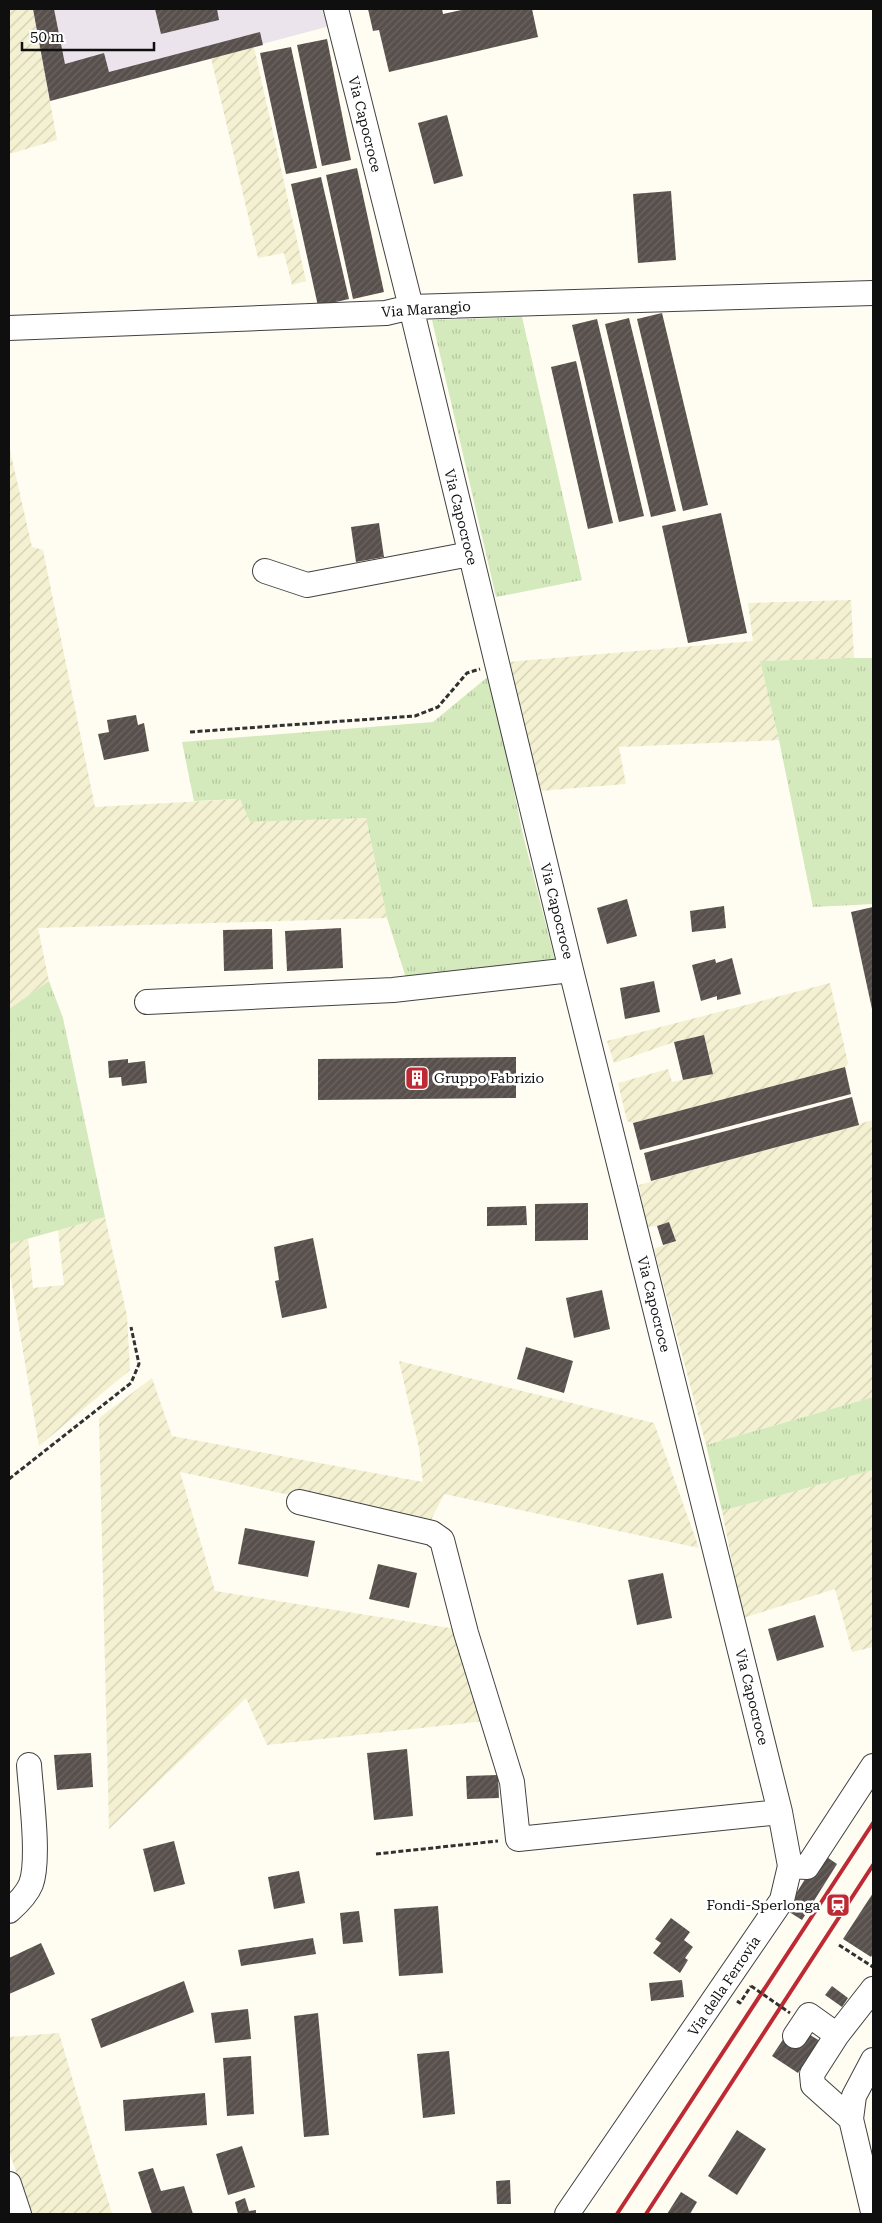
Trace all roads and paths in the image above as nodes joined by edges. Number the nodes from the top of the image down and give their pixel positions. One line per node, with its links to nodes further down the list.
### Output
1 (336, 9): 3 (street, Via Capocroce)
2 (873, 293): 3 (street, Via Marangio)
3 (411, 307): 4 (street, Via Marangio); 5 (street, Via Capocroce)
4 (9, 328)
5 (470, 554): 6 (street); 7 (street, Via Capocroce)
6 (265, 571)
7 (497, 664): 8 (path); 9 (street, Via Capocroce)
8 (190, 732)
9 (571, 970): 10 (street); 16 (street, Via Capocroce)
10 (147, 1002)
11 (131, 1327): 12 (path)
12 (9, 1479)
13 (299, 1502): 17 (street)
14 (29, 1765): 20 (street)
15 (873, 1766): 19 (street)
16 (780, 1812): 17 (street); 19 (street, Via Capocroce)
17 (518, 1839): 18 (path)
18 (376, 1854)
19 (790, 1866): 33 (street, Via della Ferrovia)
20 (9, 1911)
21 (839, 1945): 22 (path)
22 (873, 1967)
23 (751, 1986): 25 (path, bridge)
24 (873, 1989): 26 (street)
25 (790, 2013)
26 (837, 2035): 27 (street); 29 (street)
27 (795, 2036)
28 (873, 2060): 29 (street)
29 (851, 2119): 31 (street)
30 (9, 2184): 32 (street)
31 (873, 2212)
32 (19, 2214)
33 (567, 2214)

